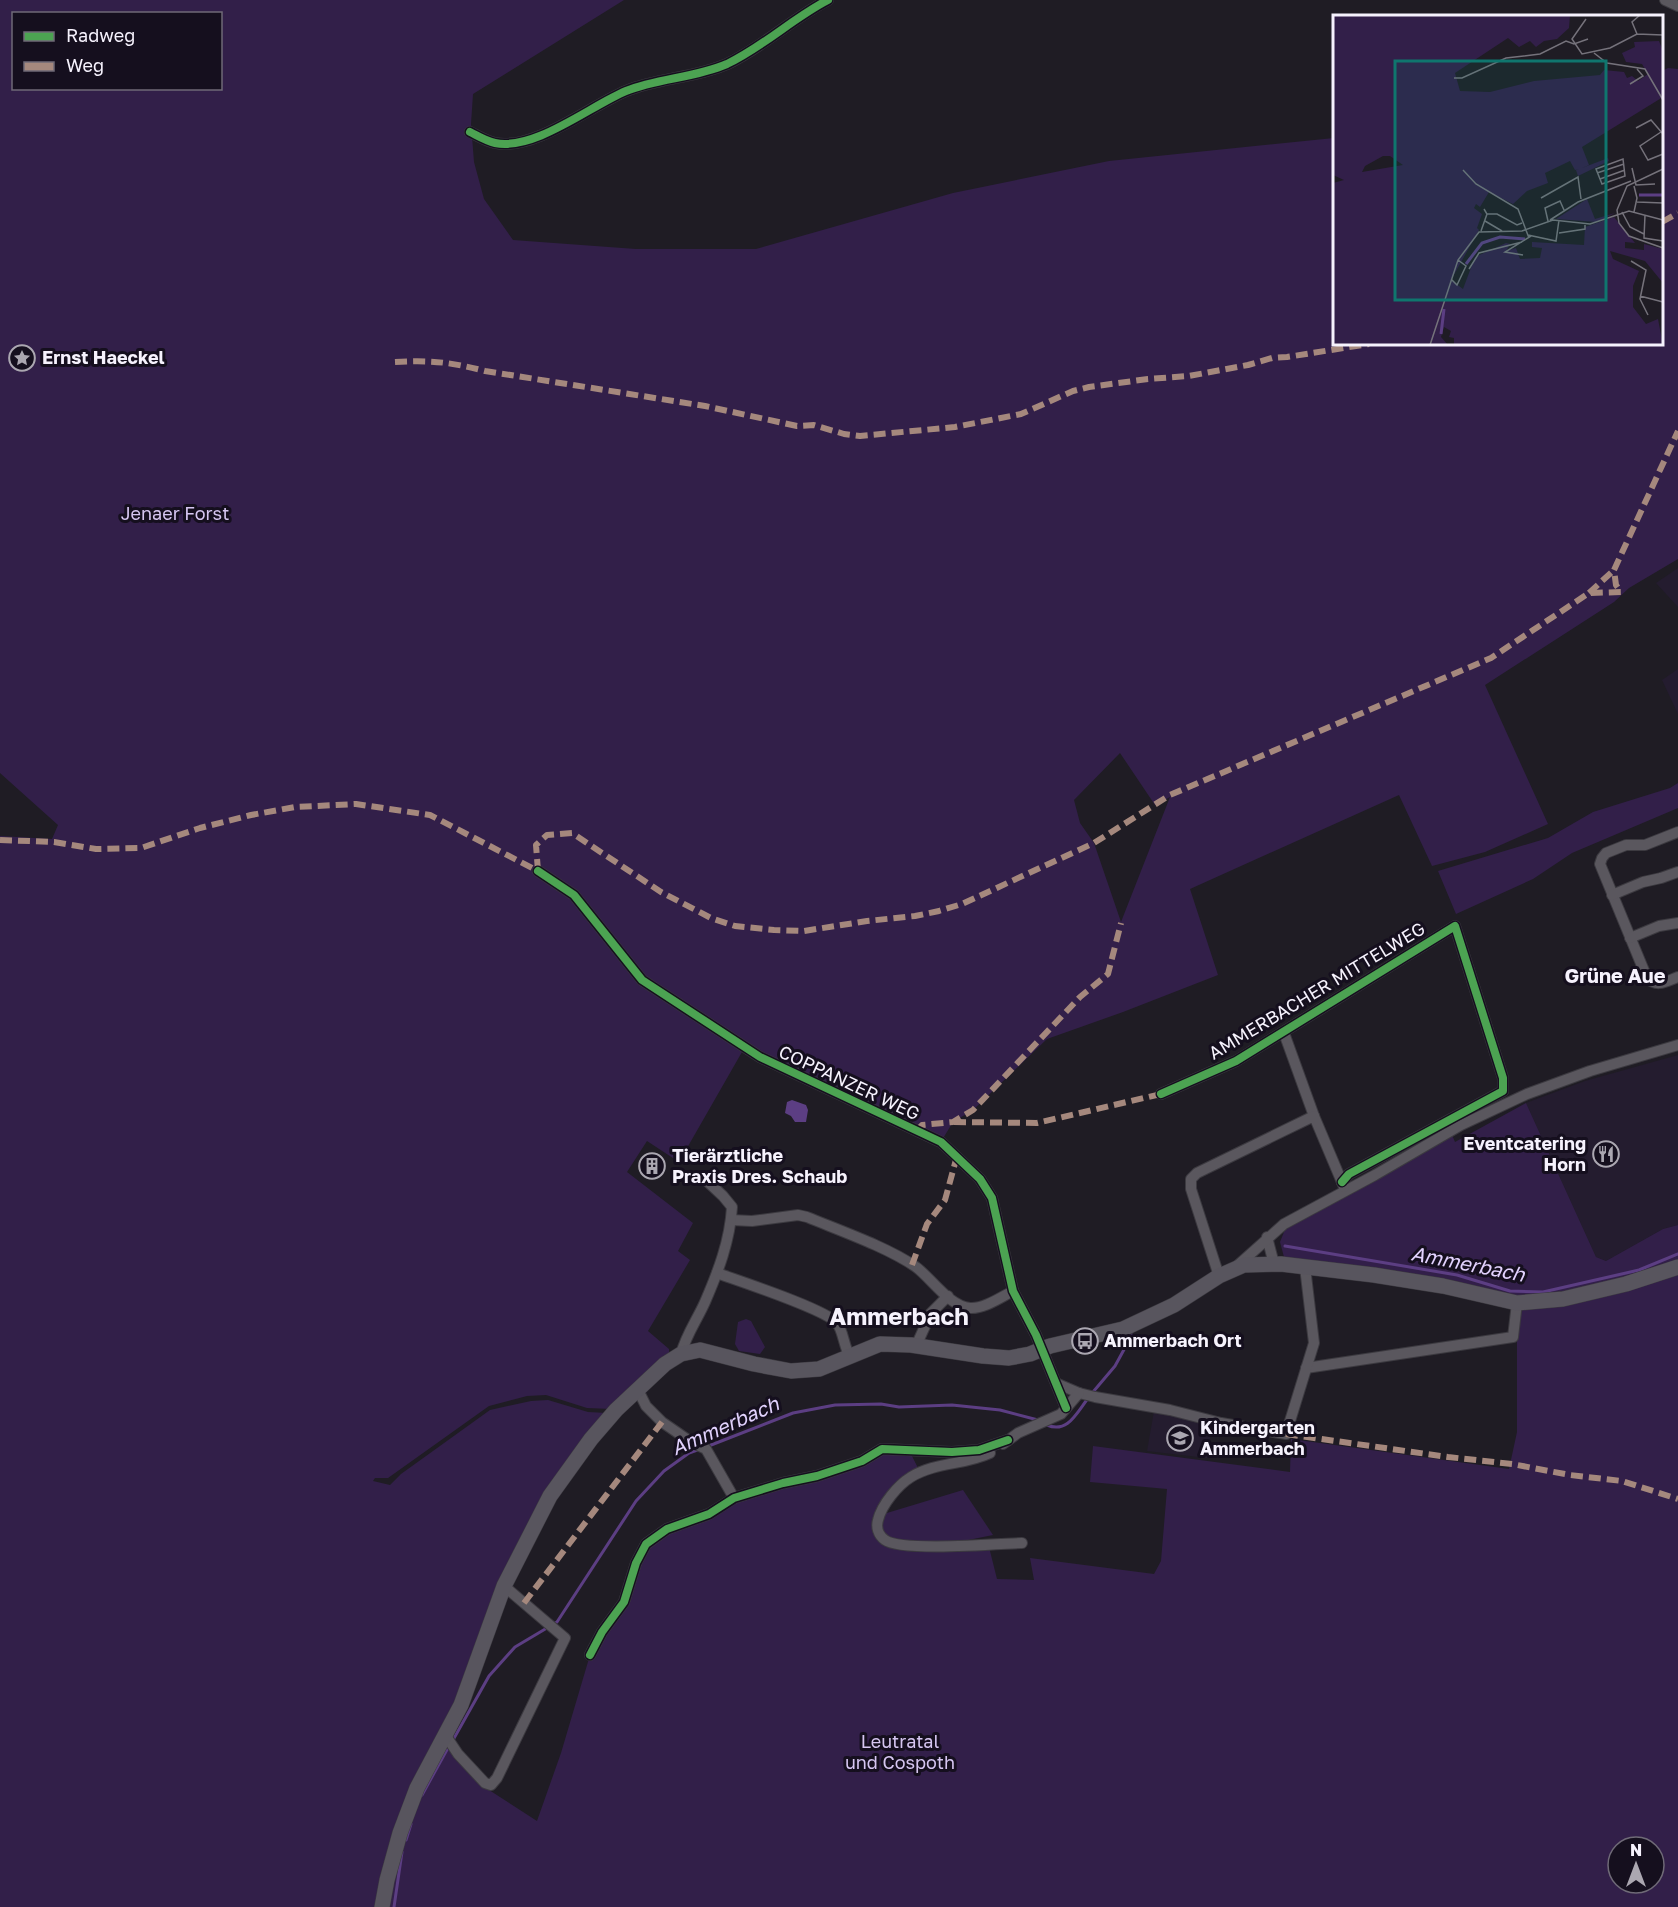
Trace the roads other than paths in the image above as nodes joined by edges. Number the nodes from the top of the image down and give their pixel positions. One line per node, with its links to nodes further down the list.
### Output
1 (828, 0): 4 (street)
2 (1665, 0): 3 (street)
3 (1678, 6)
4 (470, 132)
5 (1678, 832): 8 (street)
6 (538, 871): 26 (street, COPPANZER WEG)
7 (1678, 872): 8 (street)
8 (1612, 895): 10 (street)
9 (1678, 923): 10 (street)
10 (1630, 938): 11 (street)
11 (1678, 977)
12 (1284, 1033): 14 (street, AMMERBACHER MITTELWEG); 15 (street, AMMERBACHER MITTELWEG); 17 (street, AMMERBACHER MITTELWEG)
13 (1678, 1045): 17 (street)
14 (1161, 1094)
15 (1314, 1116): 17 (street, AMMERBACHER MITTELWEG); 25 (street)
16 (706, 1181): 18 (street)
17 (1344, 1187): 19 (street)
18 (731, 1220): 24 (street); 27 (street)
19 (1267, 1237): 20 (street); 23 (street)
20 (1274, 1264): 21 (main road); 23 (main road)
21 (1305, 1267): 28 (main road); 33 (street)
22 (1678, 1267): 28 (main road)
23 (1235, 1268): 25 (main road)
24 (717, 1273): 31 (street); 32 (street)
25 (1219, 1276): 30 (main road)
26 (1013, 1291): 27 (street); 30 (street, COPPANZER WEG)
27 (948, 1296): 29 (street)
28 (1517, 1303): 33 (street)
29 (916, 1346): 30 (main road); 32 (main road)
30 (1041, 1349): 34 (street, COPPANZER WEG)
31 (681, 1354): 32 (main road); 35 (main road)
32 (850, 1357)
33 (1306, 1368): 36 (street)
34 (1058, 1384): 36 (street); 37 (street, COPPANZER WEG)
35 (638, 1390): 39 (street); 41 (main road)
36 (1086, 1395): 37 (street)
37 (1066, 1408): 38 (street)
38 (1008, 1440): 39 (street); 40 (street)
39 (734, 1498): 42 (street)
40 (1022, 1543)
41 (504, 1586): 43 (main road); 43 (street)
42 (590, 1655)
43 (446, 1736): 44 (main road)
44 (382, 1907)

